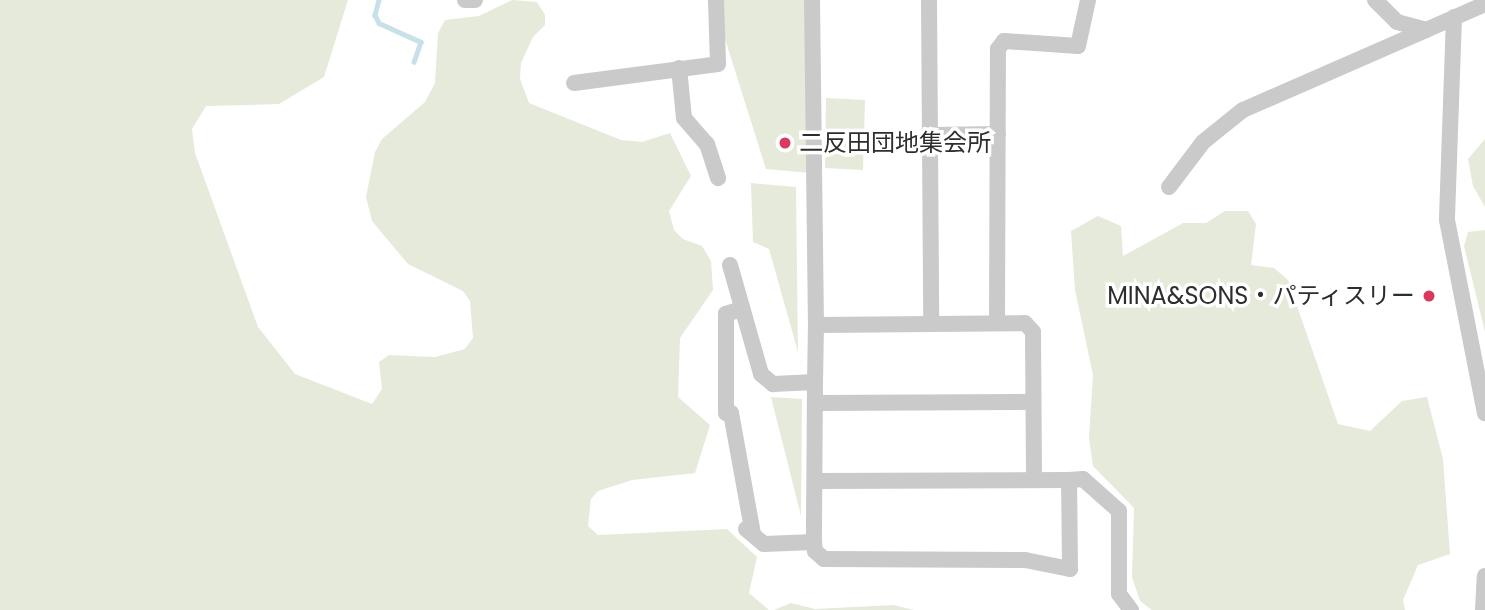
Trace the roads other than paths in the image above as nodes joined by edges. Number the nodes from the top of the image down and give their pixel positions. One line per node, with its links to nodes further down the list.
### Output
1 (466, 0): 2 (street)
2 (475, 0)
3 (716, 0): 11 (street)
4 (812, 0): 21 (street)
5 (929, 0): 14 (street)
6 (1088, 0): 13 (street)
7 (1375, 0): 10 (street)
8 (1485, 4): 9 (street)
9 (1454, 17): 10 (street); 25 (street)
10 (1426, 30): 16 (street)
11 (679, 68): 12 (street); 15 (street)
12 (574, 83)
13 (998, 134): 14 (street); 20 (street)
14 (931, 135): 19 (street)
15 (718, 178)
16 (1169, 187)
17 (730, 265): 18 (street)
18 (742, 309): 22 (street); 29 (street)
19 (931, 323): 20 (street); 21 (street)
20 (997, 323): 23 (street)
21 (816, 324): 22 (street)
22 (815, 382): 24 (street)
23 (1033, 402): 24 (street); 26 (street)
24 (815, 404): 28 (street)
25 (1485, 412)
26 (1034, 479): 27 (street); 28 (street)
27 (1069, 480): 29 (street); 31 (street)
28 (815, 481): 29 (street)
29 (814, 542)
30 (1485, 576): 32 (street)
31 (1131, 610)
32 (1483, 610)

